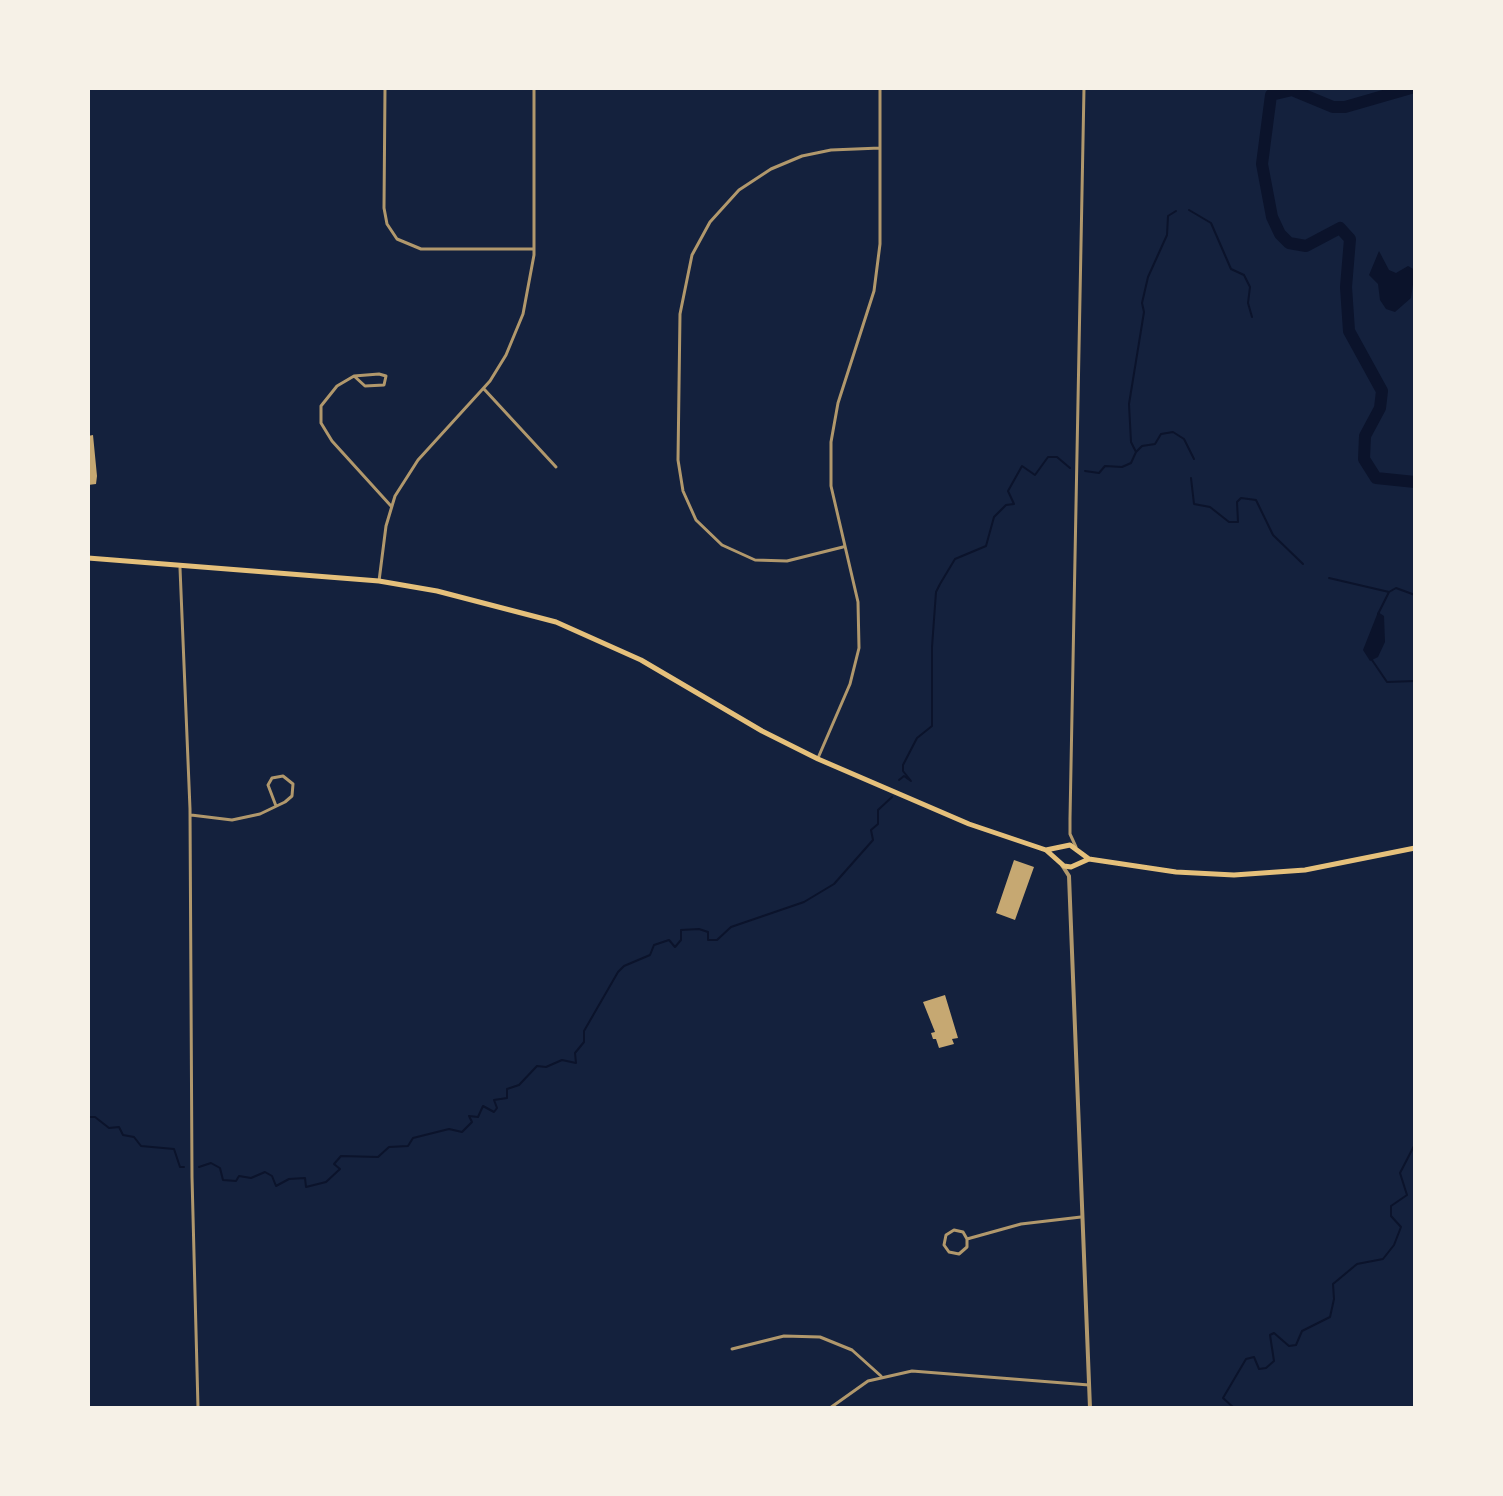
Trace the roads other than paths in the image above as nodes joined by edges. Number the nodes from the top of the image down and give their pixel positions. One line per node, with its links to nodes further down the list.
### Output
1 (385, 88): 6 (street)
2 (534, 88): 6 (street)
3 (880, 88): 5 (street)
4 (1084, 88): 18 (street)
5 (880, 148): 11 (street); 11 (street)
6 (534, 249): 8 (street)
7 (354, 376): 7 (street); 10 (street)
8 (484, 389): 9 (street); 10 (street)
9 (556, 467)
10 (391, 506): 14 (street)
11 (843, 547): 15 (street)
12 (88, 558): 13 (main road)
13 (180, 568): 14 (main road); 17 (street)
14 (379, 581): 15 (main road)
15 (818, 759): 22 (main road)
16 (276, 806): 16 (street); 17 (street)
17 (191, 815): 32 (street)
18 (1070, 834): 19 (street); 21 (street)
19 (1063, 847): 21 (main road); 22 (main road); 24 (main road)
20 (1415, 848): 23 (main road)
21 (1078, 849): 23 (main road); 25 (main road)
22 (1046, 850): 24 (main road)
23 (1089, 859): 25 (main road)
24 (1060, 862): 25 (main road); 26 (street)
25 (1076, 865): 26 (street)
26 (1069, 876): 27 (street)
27 (1082, 1217): 28 (street); 31 (street)
28 (967, 1239): 28 (street)
29 (732, 1349): 30 (street)
30 (881, 1376): 31 (street); 33 (street)
31 (1089, 1385): 34 (street)
32 (198, 1408)
33 (830, 1408)
34 (1090, 1408)

